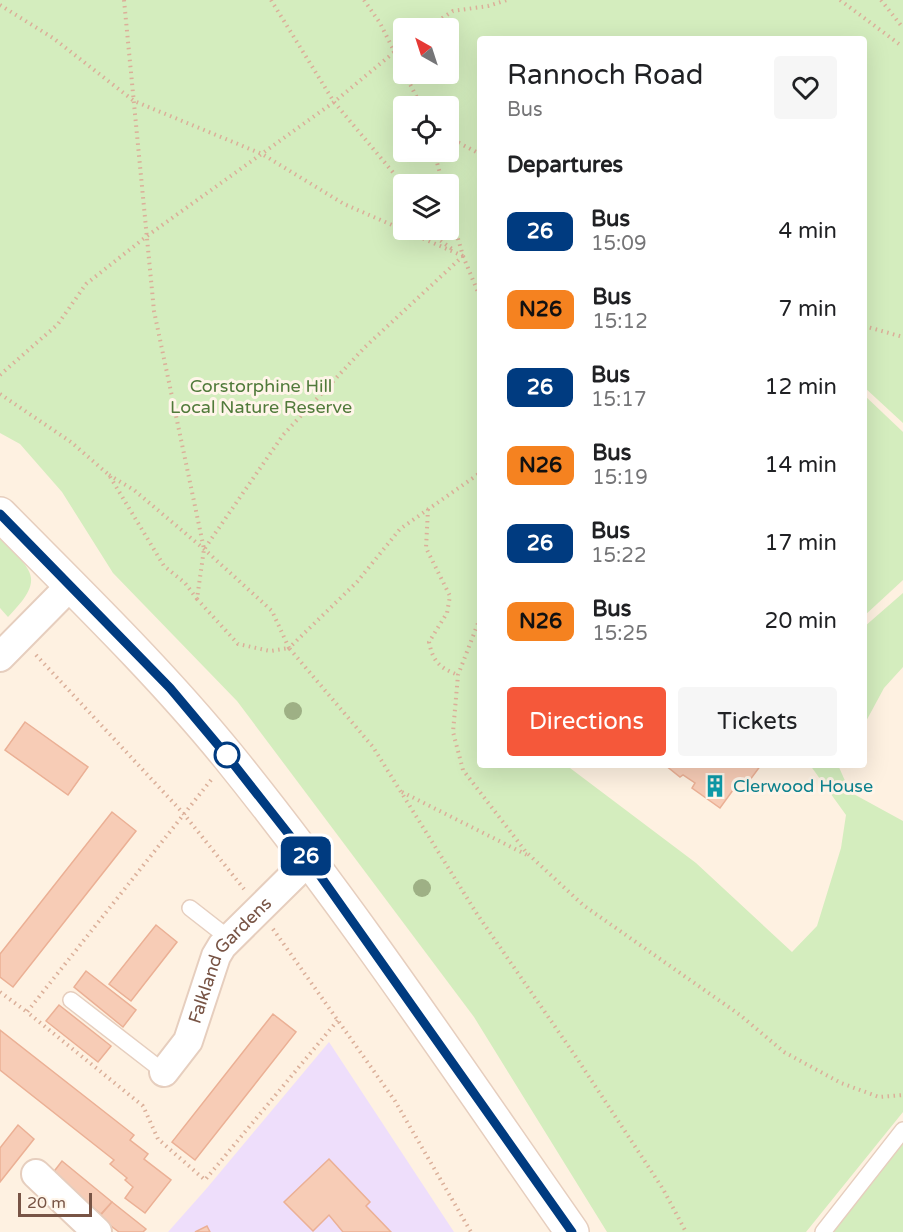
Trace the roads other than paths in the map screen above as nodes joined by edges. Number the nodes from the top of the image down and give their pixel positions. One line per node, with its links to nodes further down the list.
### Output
1 (0, 514): 2 (street)
2 (71, 585): 3 (street); 4 (street)
3 (0, 657)
4 (309, 860): 6 (street, Falkland Gardens); 12 (street)
5 (190, 908): 6 (lane)
6 (231, 940): 8 (street, Falkland Gardens)
7 (71, 1000): 8 (lane)
8 (164, 1072)
9 (903, 1130): 13 (lane)
10 (36, 1174): 11 (street)
11 (97, 1232)
12 (572, 1232)
13 (823, 1232)

